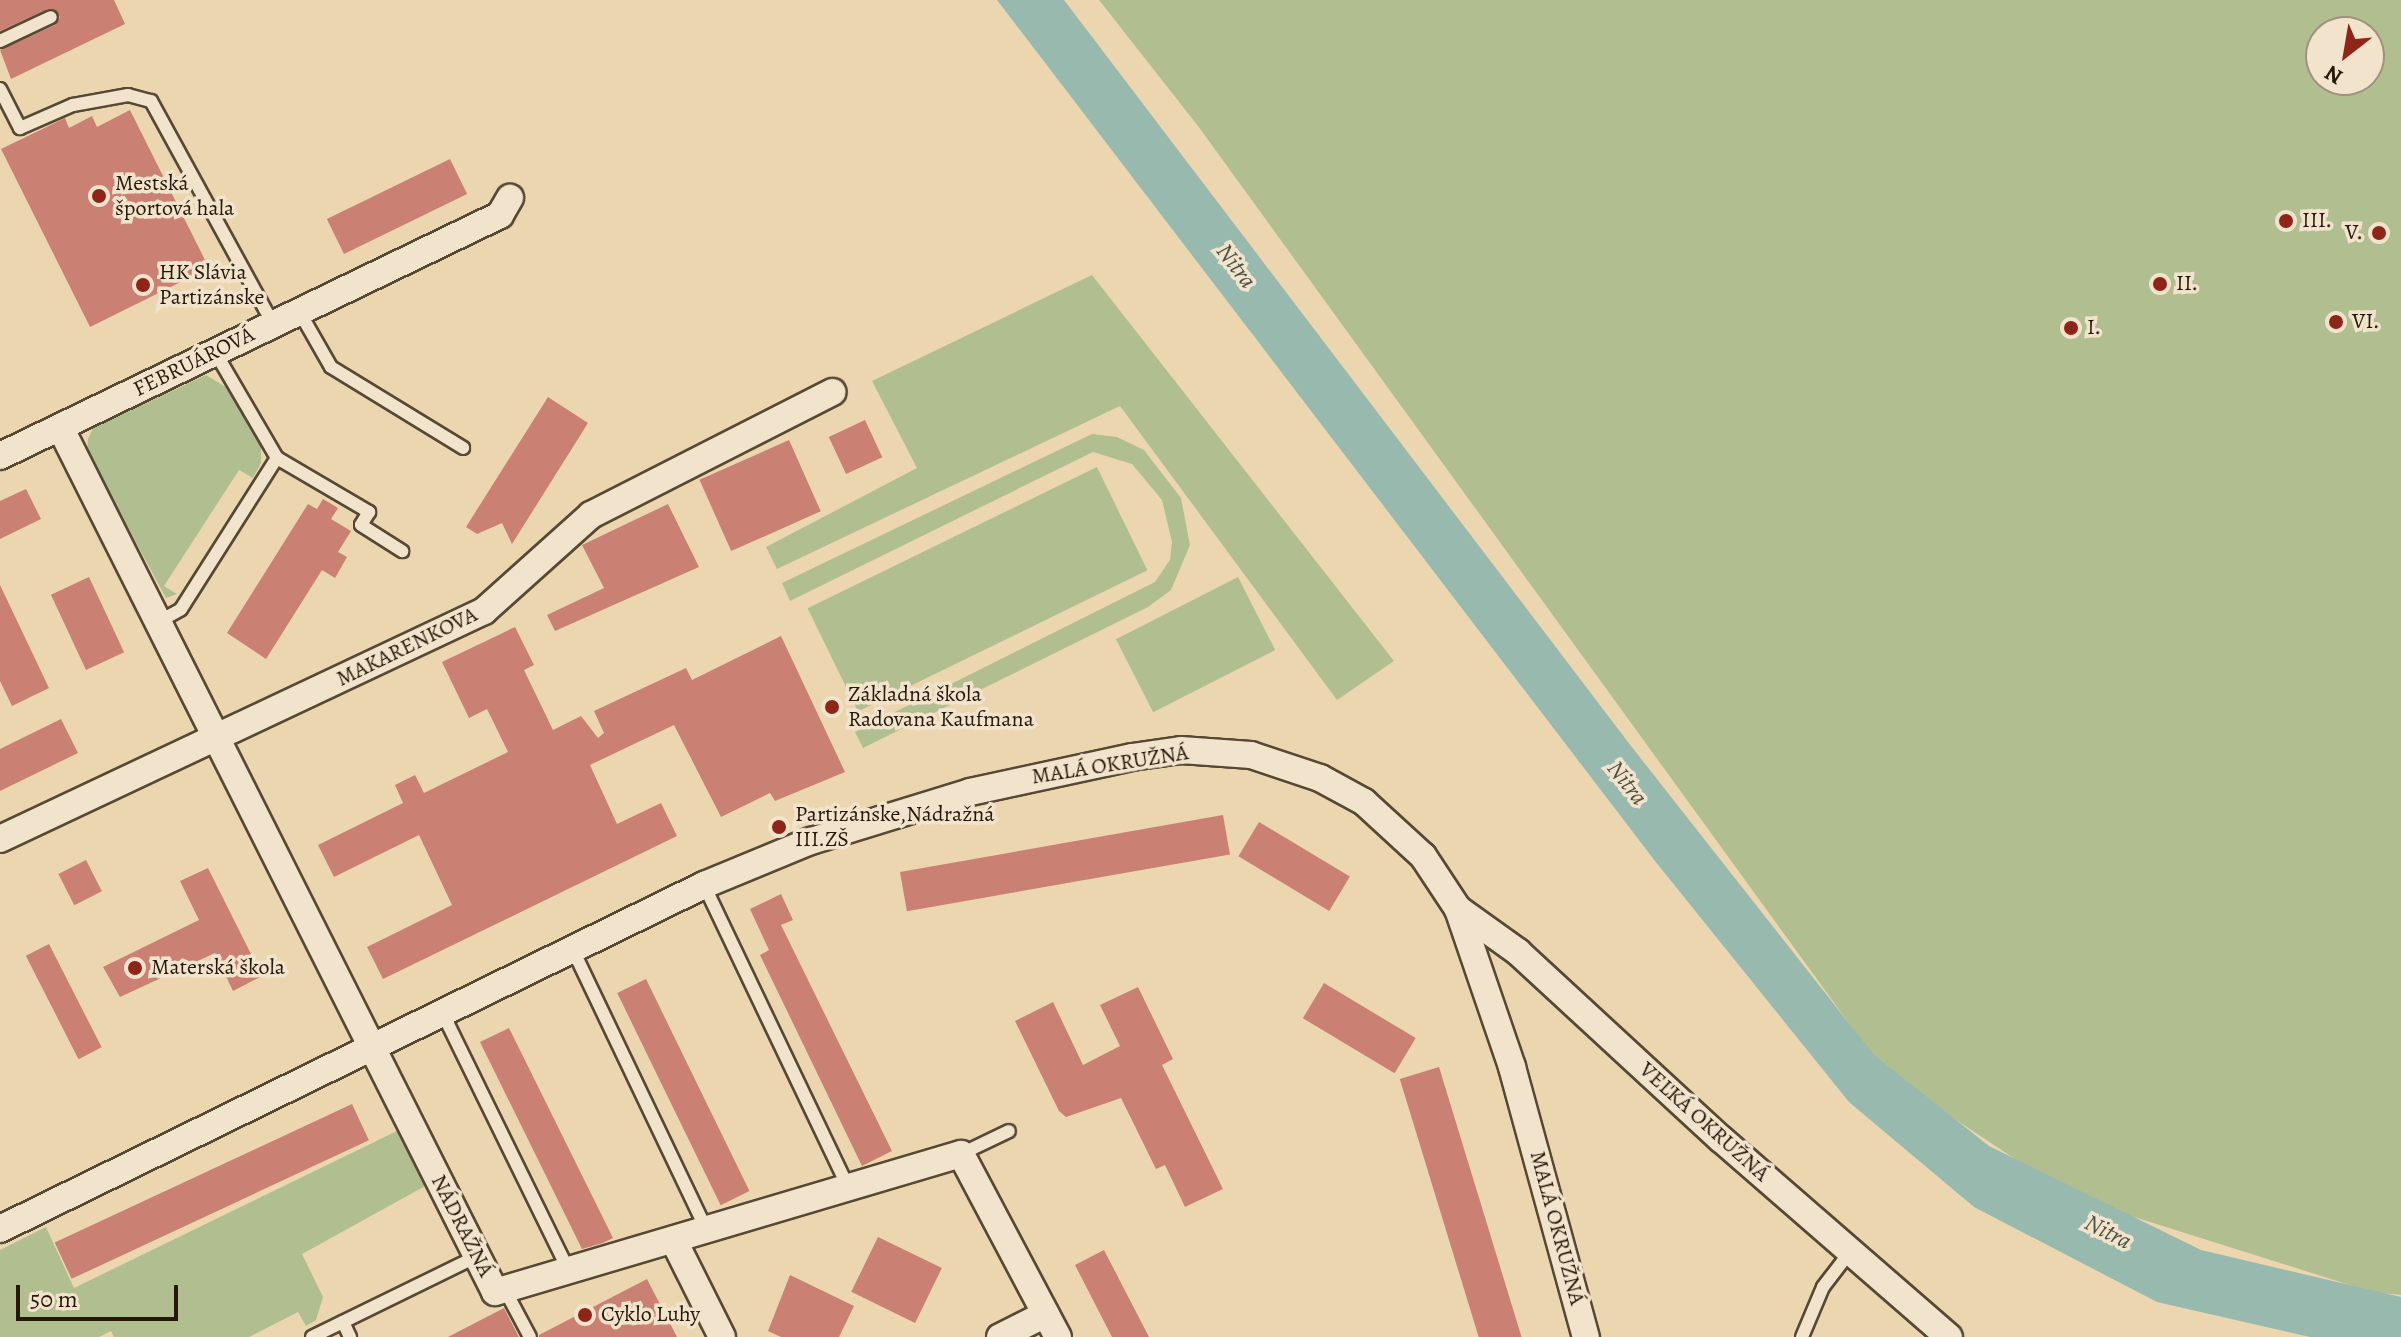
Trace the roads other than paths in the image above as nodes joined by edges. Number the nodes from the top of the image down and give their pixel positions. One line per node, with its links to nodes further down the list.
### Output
1 (51, 17): 2 (lane)
2 (0, 41)
3 (0, 89): 6 (lane)
4 (510, 198): 5 (street, FEBRUÁROVÁ)
5 (299, 311): 6 (street, FEBRUÁROVÁ); 10 (lane)
6 (273, 324): 7 (street, FEBRUÁROVÁ)
7 (215, 352): 9 (street, FEBRUÁROVÁ); 12 (lane)
8 (832, 392): 15 (street, MAKARENKOVA)
9 (60, 427): 11 (street, FEBRUÁROVÁ); 14 (street, NÁDRAŽNÁ)
10 (463, 448)
11 (0, 456)
12 (277, 458): 13 (lane); 14 (lane)
13 (402, 551)
14 (158, 622): 15 (street, NÁDRAŽNÁ)
15 (215, 739): 16 (street, MAKARENKOVA); 21 (street, NÁDRAŽNÁ)
16 (0, 839)
17 (704, 885): 18 (street, MALÁ OKRUŽNÁ); 19 (street); 24 (lane)
18 (1458, 909): 28 (street, VEĽKÁ OKRUŽNÁ); 39 (street, MALÁ OKRUŽNÁ)
19 (573, 950): 20 (street); 26 (lane)
20 (443, 1014): 21 (street); 30 (lane)
21 (373, 1049): 25 (street); 29 (street, NÁDRAŽNÁ)
22 (1009, 1131): 23 (lane)
23 (961, 1154): 24 (street, NÁDRAŽNÁ); 33 (street)
24 (849, 1189): 26 (street, NÁDRAŽNÁ)
25 (0, 1229)
26 (707, 1231): 27 (street, NÁDRAŽNÁ)
27 (674, 1241): 30 (street, NÁDRAŽNÁ); 37 (street)
28 (1850, 1252): 40 (lane); 41 (street, VEĽKÁ OKRUŽNÁ)
29 (477, 1256): 31 (street, NÁDRAŽNÁ); 32 (lane)
30 (569, 1271): 31 (street, NÁDRAŽNÁ)
31 (505, 1290): 36 (lane)
32 (343, 1322): 34 (lane); 35 (lane)
33 (1052, 1326): 38 (street)
34 (312, 1337)
35 (350, 1337)
36 (530, 1337)
37 (722, 1337)
38 (1000, 1337)
39 (1586, 1337)
40 (1802, 1337)
41 (1949, 1337)

